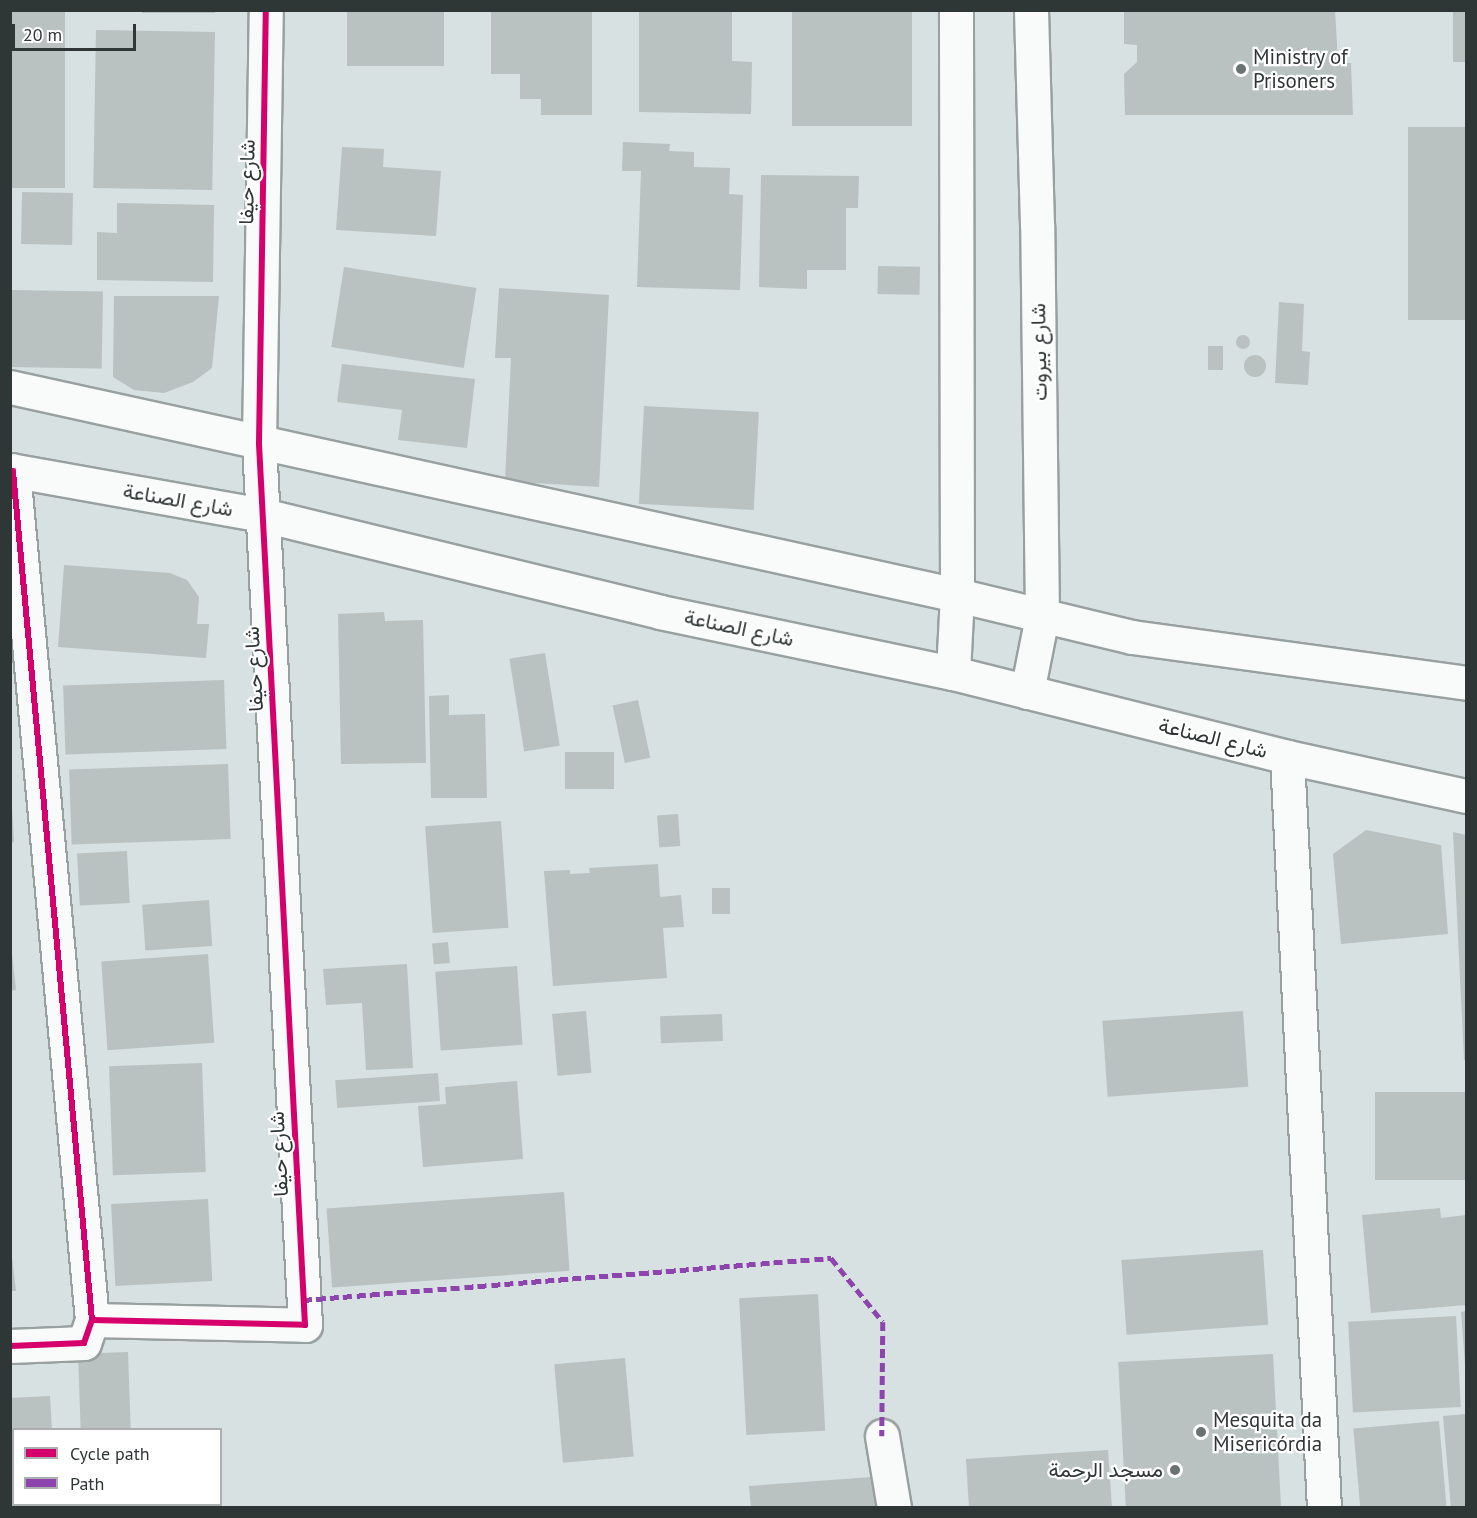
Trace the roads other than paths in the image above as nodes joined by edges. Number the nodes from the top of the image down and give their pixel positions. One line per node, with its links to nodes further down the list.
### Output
1 (266, 10): 5 (main road, شارع حيفا)
2 (956, 10): 8 (main road)
3 (1031, 10): 9 (main road, شارع بيروت)
4 (10, 387): 5 (main road)
5 (259, 443): 7 (main road, شارع حيفا); 8 (main road)
6 (12, 470): 7 (main road, شارع الصناعة); 15 (main road)
7 (263, 515): 10 (main road, شارع الصناعة); 15 (main road, شارع حيفا)
8 (957, 596): 9 (main road); 10 (main road)
9 (1041, 616): 11 (main road); 12 (main road, شارع بيروت)
10 (953, 673): 12 (main road, شارع الصناعة)
11 (1467, 683)
12 (1027, 692): 13 (main road, شارع الصناعة)
13 (1287, 757): 14 (main road, شارع الصناعة); 19 (main road)
14 (1467, 796)
15 (92, 1320): 16 (main road)
16 (10, 1346)
17 (882, 1436): 18 (main road)
18 (894, 1508)
19 (1324, 1508)

